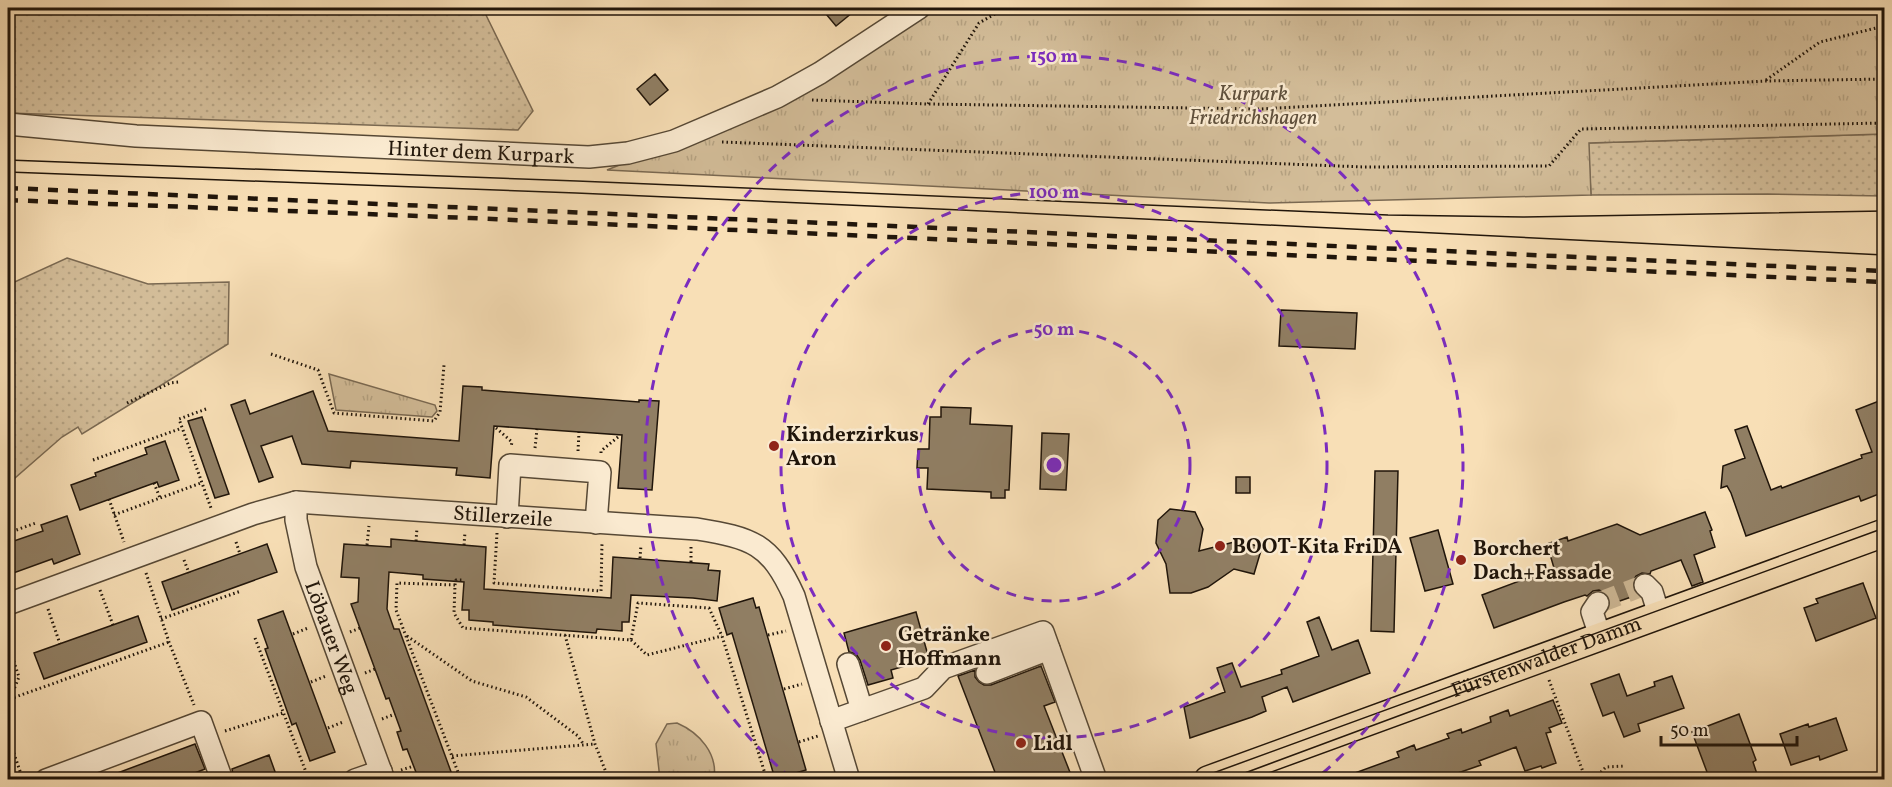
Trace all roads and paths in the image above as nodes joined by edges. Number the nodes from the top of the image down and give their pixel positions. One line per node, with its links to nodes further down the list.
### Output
1 (919, 8): 8 (street, Hinter dem Kurpark)
2 (1005, 8): 9 (path)
3 (1876, 8): 4 (path)
4 (1884, 10)
5 (1884, 26): 7 (path)
6 (1884, 79): 7 (path)
7 (1765, 81): 9 (path)
8 (777, 97): 9 (path); 11 (street, Hinter dem Kurpark)
9 (928, 104)
10 (1884, 123): 12 (path)
11 (8, 124)
12 (722, 142)
13 (271, 354): 14 (path)
14 (444, 365)
15 (179, 382): 16 (path)
16 (127, 403)
17 (206, 409): 18 (path)
18 (182, 428): 27 (path); 29 (path)
19 (496, 428): 23 (path)
20 (537, 429): 24 (path)
21 (579, 432): 25 (path)
22 (618, 436): 26 (path)
23 (511, 447)
24 (535, 448)
25 (578, 452)
26 (601, 454)
27 (93, 460)
28 (154, 483): 30 (path)
29 (201, 483): 30 (path); 37 (path)
30 (160, 498): 33 (path)
31 (109, 499): 33 (path)
32 (296, 502): 34 (street, Stillerzeile); 37 (street, Stillerzeile); 76 (street, Löbauer Weg)
33 (114, 515): 40 (path)
34 (502, 517): 36 (street, Stillerzeile); 36 (street); 36 (path)
35 (36, 523): 39 (path)
36 (600, 523): 69 (street, Stillerzeile)
37 (218, 528): 40 (street, Stillerzeile)
38 (1884, 532): 49 (main road, Fürstenwalder Damm)
39 (8, 533)
40 (135, 559): 41 (street, Stillerzeile); 50 (path)
41 (93, 574): 46 (street, Stillerzeile); 51 (path)
42 (462, 579): 43 (path)
43 (455, 585): 52 (path); 53 (path)
44 (1645, 585): 49 (street)
45 (241, 591): 50 (path)
46 (42, 592): 48 (street, Stillerzeile); 60 (path)
47 (1598, 603): 55 (street)
48 (8, 604)
49 (1659, 615): 55 (main road, Fürstenwalder Damm)
50 (161, 620): 58 (path)
51 (113, 625)
52 (406, 635): 73 (path); 74 (path)
53 (565, 635): 57 (path); 72 (path)
54 (722, 636): 57 (path); 57 (path); 85 (path)
55 (1600, 636): 62 (main road, Fürstenwalder Damm)
56 (255, 638): 68 (path)
57 (632, 640)
58 (169, 642): 65 (path); 70 (path)
59 (8, 644): 65 (path)
60 (60, 644)
61 (1049, 650): 64 (street); 67 (street); 87 (street)
62 (1540, 658): 88 (main road, Fürstenwalder Damm); 89 (path)
63 (848, 664): 67 (street)
64 (987, 673)
65 (10, 699): 66 (path)
66 (8, 704)
67 (862, 710): 69 (street)
68 (284, 713): 70 (path); 81 (path)
69 (831, 721): 86 (street, Stillerzeile)
70 (204, 730): 79 (street); 80 (street)
71 (8, 736): 77 (path)
72 (595, 744): 73 (path); 84 (path)
73 (584, 745): 74 (path)
74 (452, 756): 83 (path)
75 (1625, 766): 90 (path)
76 (382, 775): 82 (street, Löbauer Weg)
77 (22, 778): 78 (path)
78 (16, 780)
79 (46, 780)
80 (222, 780)
81 (309, 780)
82 (355, 780)
83 (461, 780)
84 (609, 780)
85 (767, 780)
86 (849, 780)
87 (1096, 780)
88 (1208, 780)
89 (1586, 780)
90 (1598, 780)

